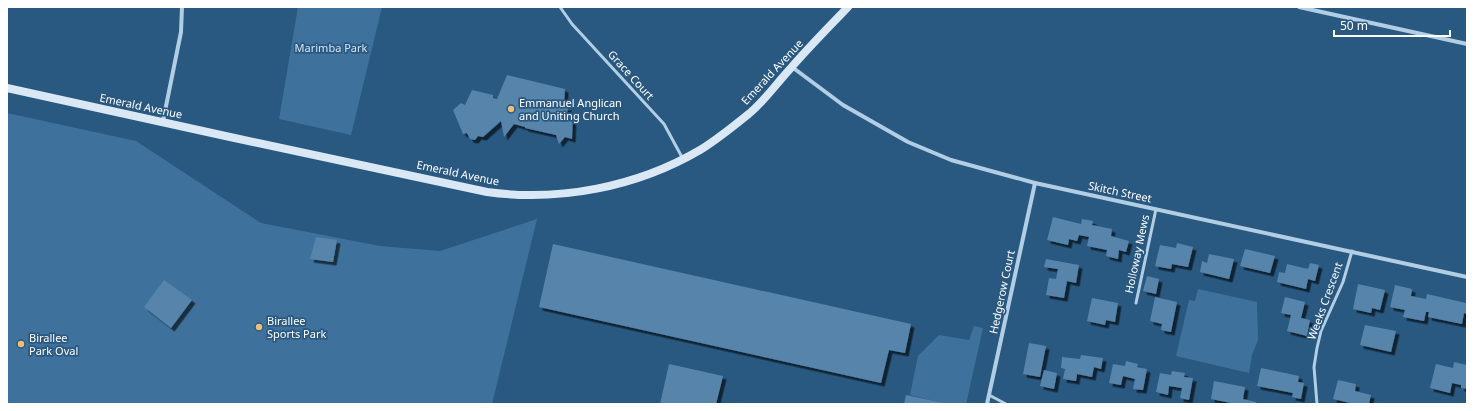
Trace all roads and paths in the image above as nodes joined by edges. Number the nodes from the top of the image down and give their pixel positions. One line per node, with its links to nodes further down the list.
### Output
1 (182, 7): 8 (street)
2 (560, 7): 9 (lane, Grace Court)
3 (848, 7): 6 (street, Emerald Avenue)
4 (1299, 7): 5 (street)
5 (1467, 44)
6 (792, 67): 9 (street, Emerald Avenue); 10 (street, Skitch Street)
7 (7, 88): 8 (street, Emerald Avenue)
8 (163, 122): 9 (street, Emerald Avenue)
9 (683, 159)
10 (1035, 184): 11 (street, Skitch Street); 15 (street, Hedgerow Court)
11 (1156, 209): 12 (street, Skitch Street); 14 (lane, Holloway Mews)
12 (1352, 251): 13 (street, Skitch Street); 18 (lane, Weeks Crescent)
13 (1467, 277)
14 (1136, 303)
15 (989, 395): 16 (street, Hedgerow Court); 17 (lane)
16 (987, 404)
17 (1006, 404)
18 (1317, 404)

